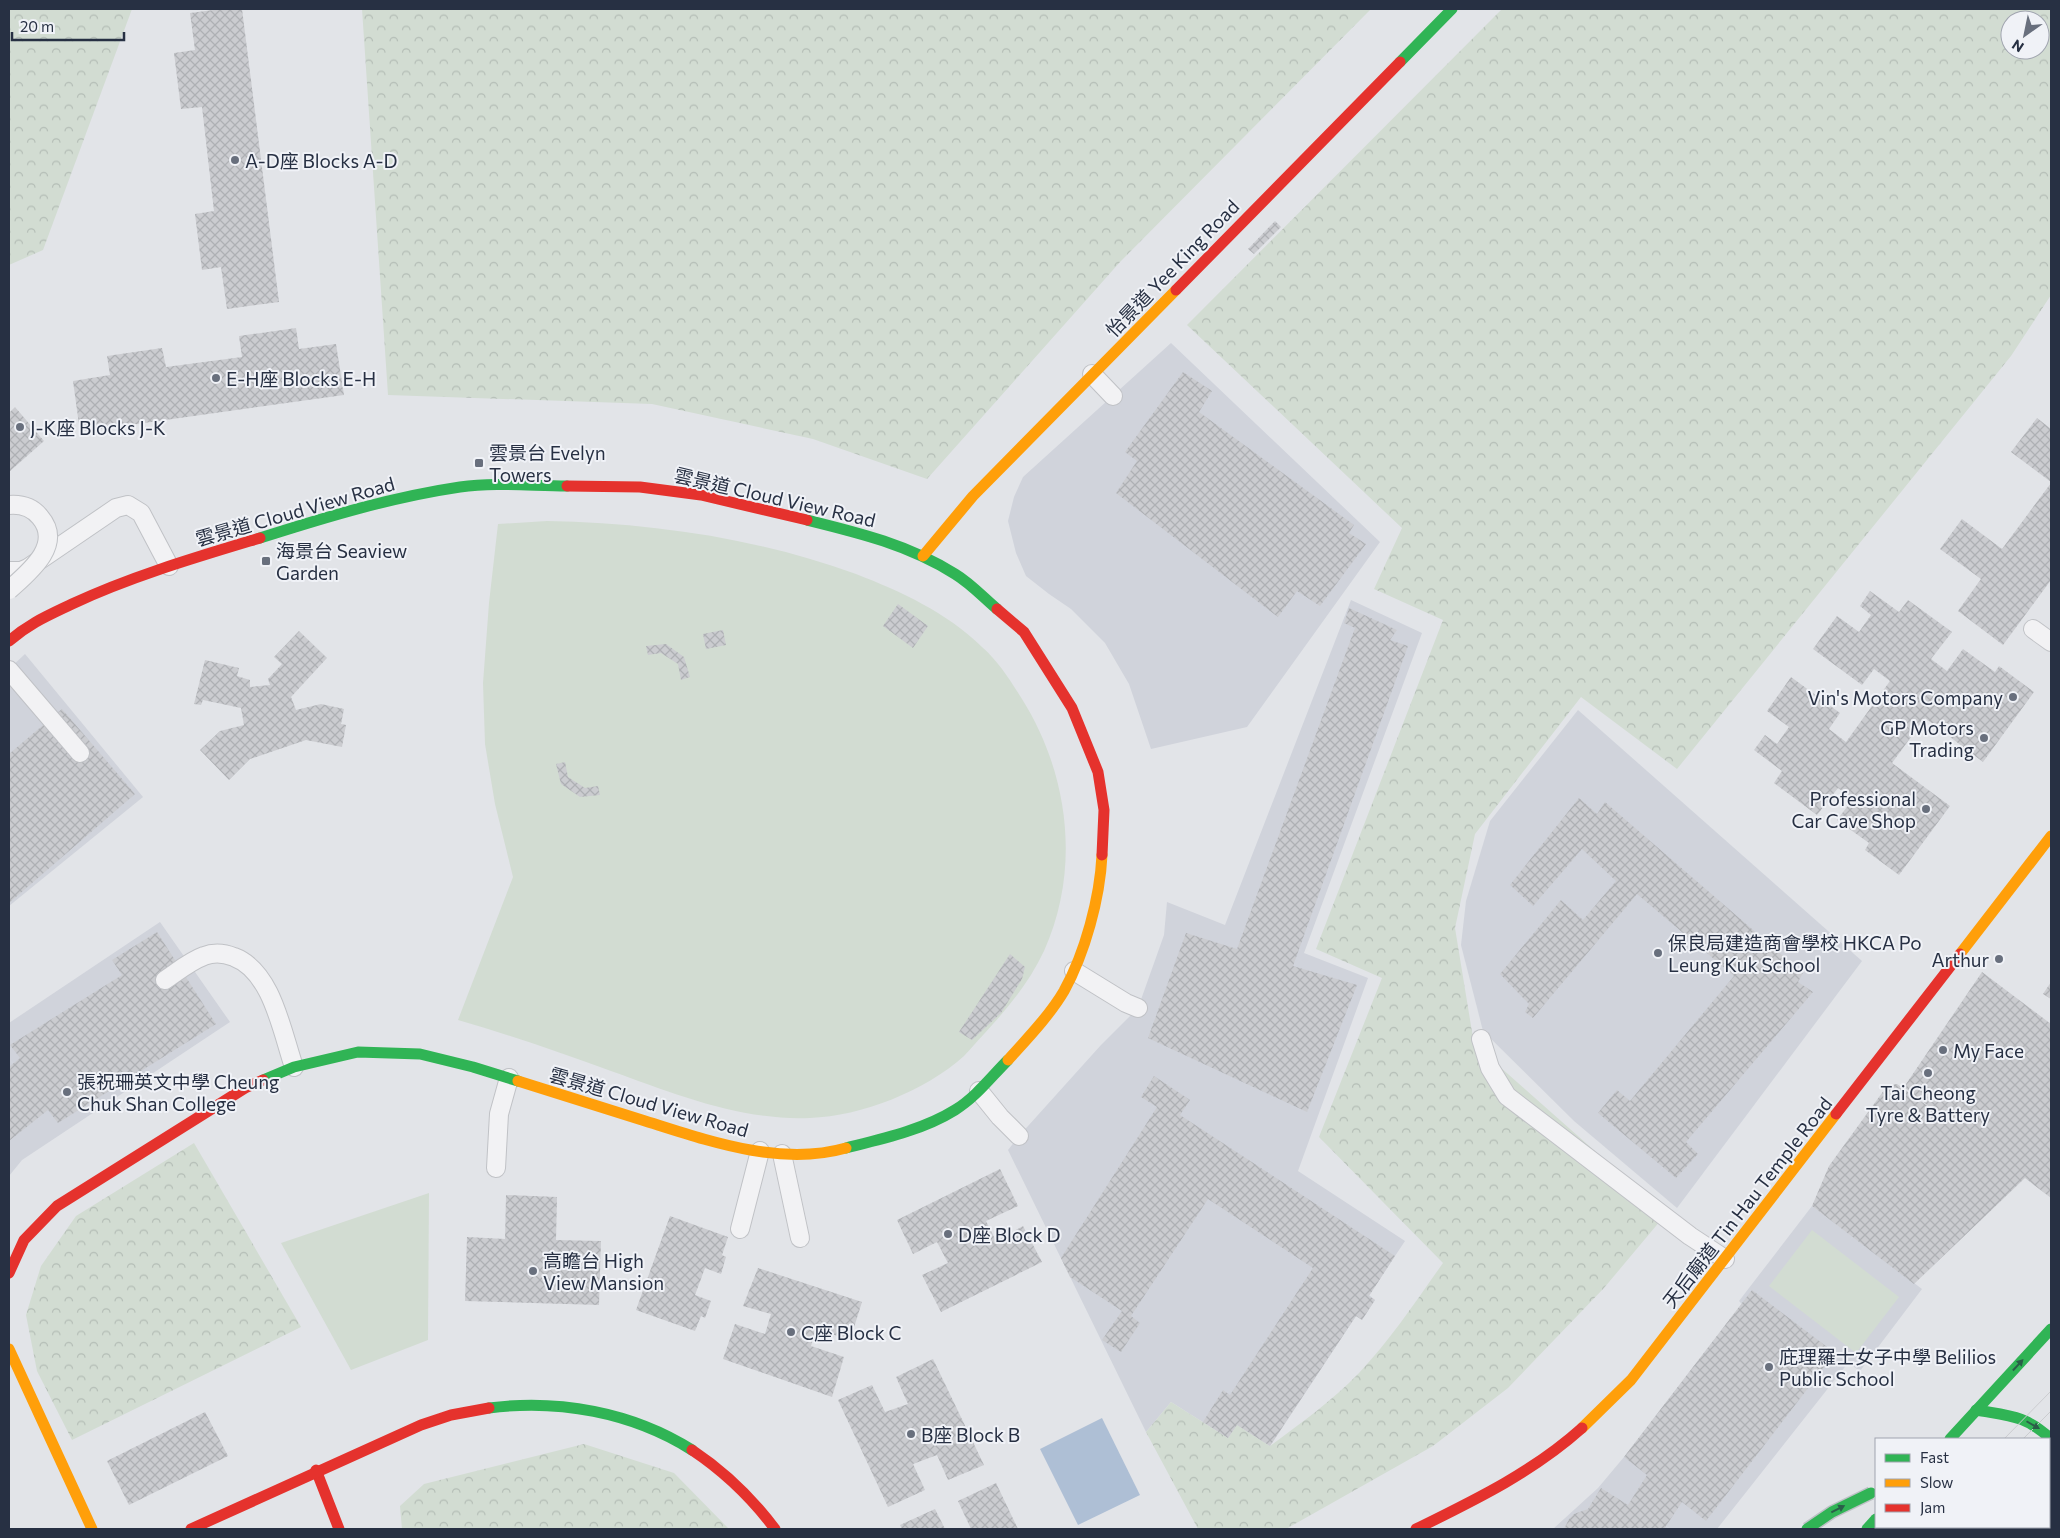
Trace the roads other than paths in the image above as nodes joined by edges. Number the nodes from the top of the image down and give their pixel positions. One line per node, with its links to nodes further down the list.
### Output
1 (1452, 9): 2 (street, 怡景道 Yee King Road)
2 (1092, 374): 3 (lane); 5 (street, 怡景道 Yee King Road)
3 (1114, 396)
4 (9, 505): 8 (lane, bridge)
5 (923, 556): 6 (street, 雲景道 Cloud View Road); 15 (street, 雲景道 Cloud View Road)
6 (169, 566): 7 (lane); 10 (street, 雲景道 Cloud View Road)
7 (15, 571)
8 (9, 590)
9 (2033, 629): 11 (lane)
10 (9, 641)
11 (2051, 642)
12 (9, 670): 13 (lane)
13 (80, 753)
14 (2051, 836): 28 (street, 天后廟道 Tin Hau Temple Road)
15 (1074, 971): 17 (lane); 21 (street, 雲景道 Cloud View Road)
16 (165, 980): 19 (lane)
17 (1138, 1008)
18 (1481, 1039): 28 (lane)
19 (294, 1067): 20 (street, 雲景道 Cloud View Road); 29 (street, 雲景道 Cloud View Road)
20 (508, 1078): 23 (street, 雲景道 Cloud View Road); 25 (lane)
21 (979, 1091): 22 (lane); 24 (street, 雲景道 Cloud View Road)
22 (1019, 1136)
23 (760, 1151): 24 (street, 雲景道 Cloud View Road); 26 (lane)
24 (782, 1154): 27 (lane)
25 (496, 1168)
26 (740, 1229)
27 (800, 1238)
28 (1725, 1259): 41 (street, 天后廟道 Tin Hau Temple Road)
29 (9, 1273)
30 (2051, 1329): 32 (street, one-way to 30)
31 (9, 1349): 37 (street)
32 (1976, 1410): 33 (street); 34 (street, one-way to 34)
33 (1951, 1438)
34 (2047, 1438)
35 (316, 1470): 38 (street); 39 (street); 40 (street)
36 (1875, 1492): 42 (street, one-way to 36, bridge)
37 (92, 1529)
38 (191, 1529)
39 (339, 1529)
40 (775, 1529)
41 (1416, 1529)
42 (1807, 1529)

